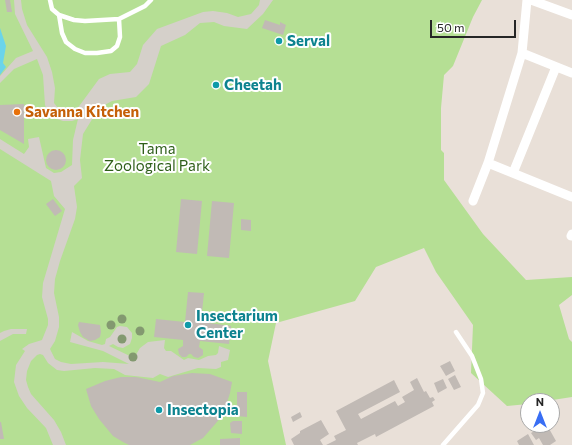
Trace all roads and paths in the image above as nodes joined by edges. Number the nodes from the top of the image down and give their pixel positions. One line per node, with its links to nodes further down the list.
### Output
1 (50, 0): 5 (lane)
2 (151, 0): 7 (lane)
3 (527, 0): 8 (street)
4 (531, 0): 6 (street)
5 (59, 15): 7 (lane); 7 (lane)
6 (572, 15)
7 (119, 19)
8 (522, 53): 9 (street); 11 (street)
9 (556, 67): 10 (street); 12 (street)
10 (572, 73)
11 (488, 163): 12 (street); 14 (street)
12 (513, 173): 13 (street)
13 (572, 197)
14 (473, 201)
15 (456, 332): 16 (lane)
16 (443, 445)

